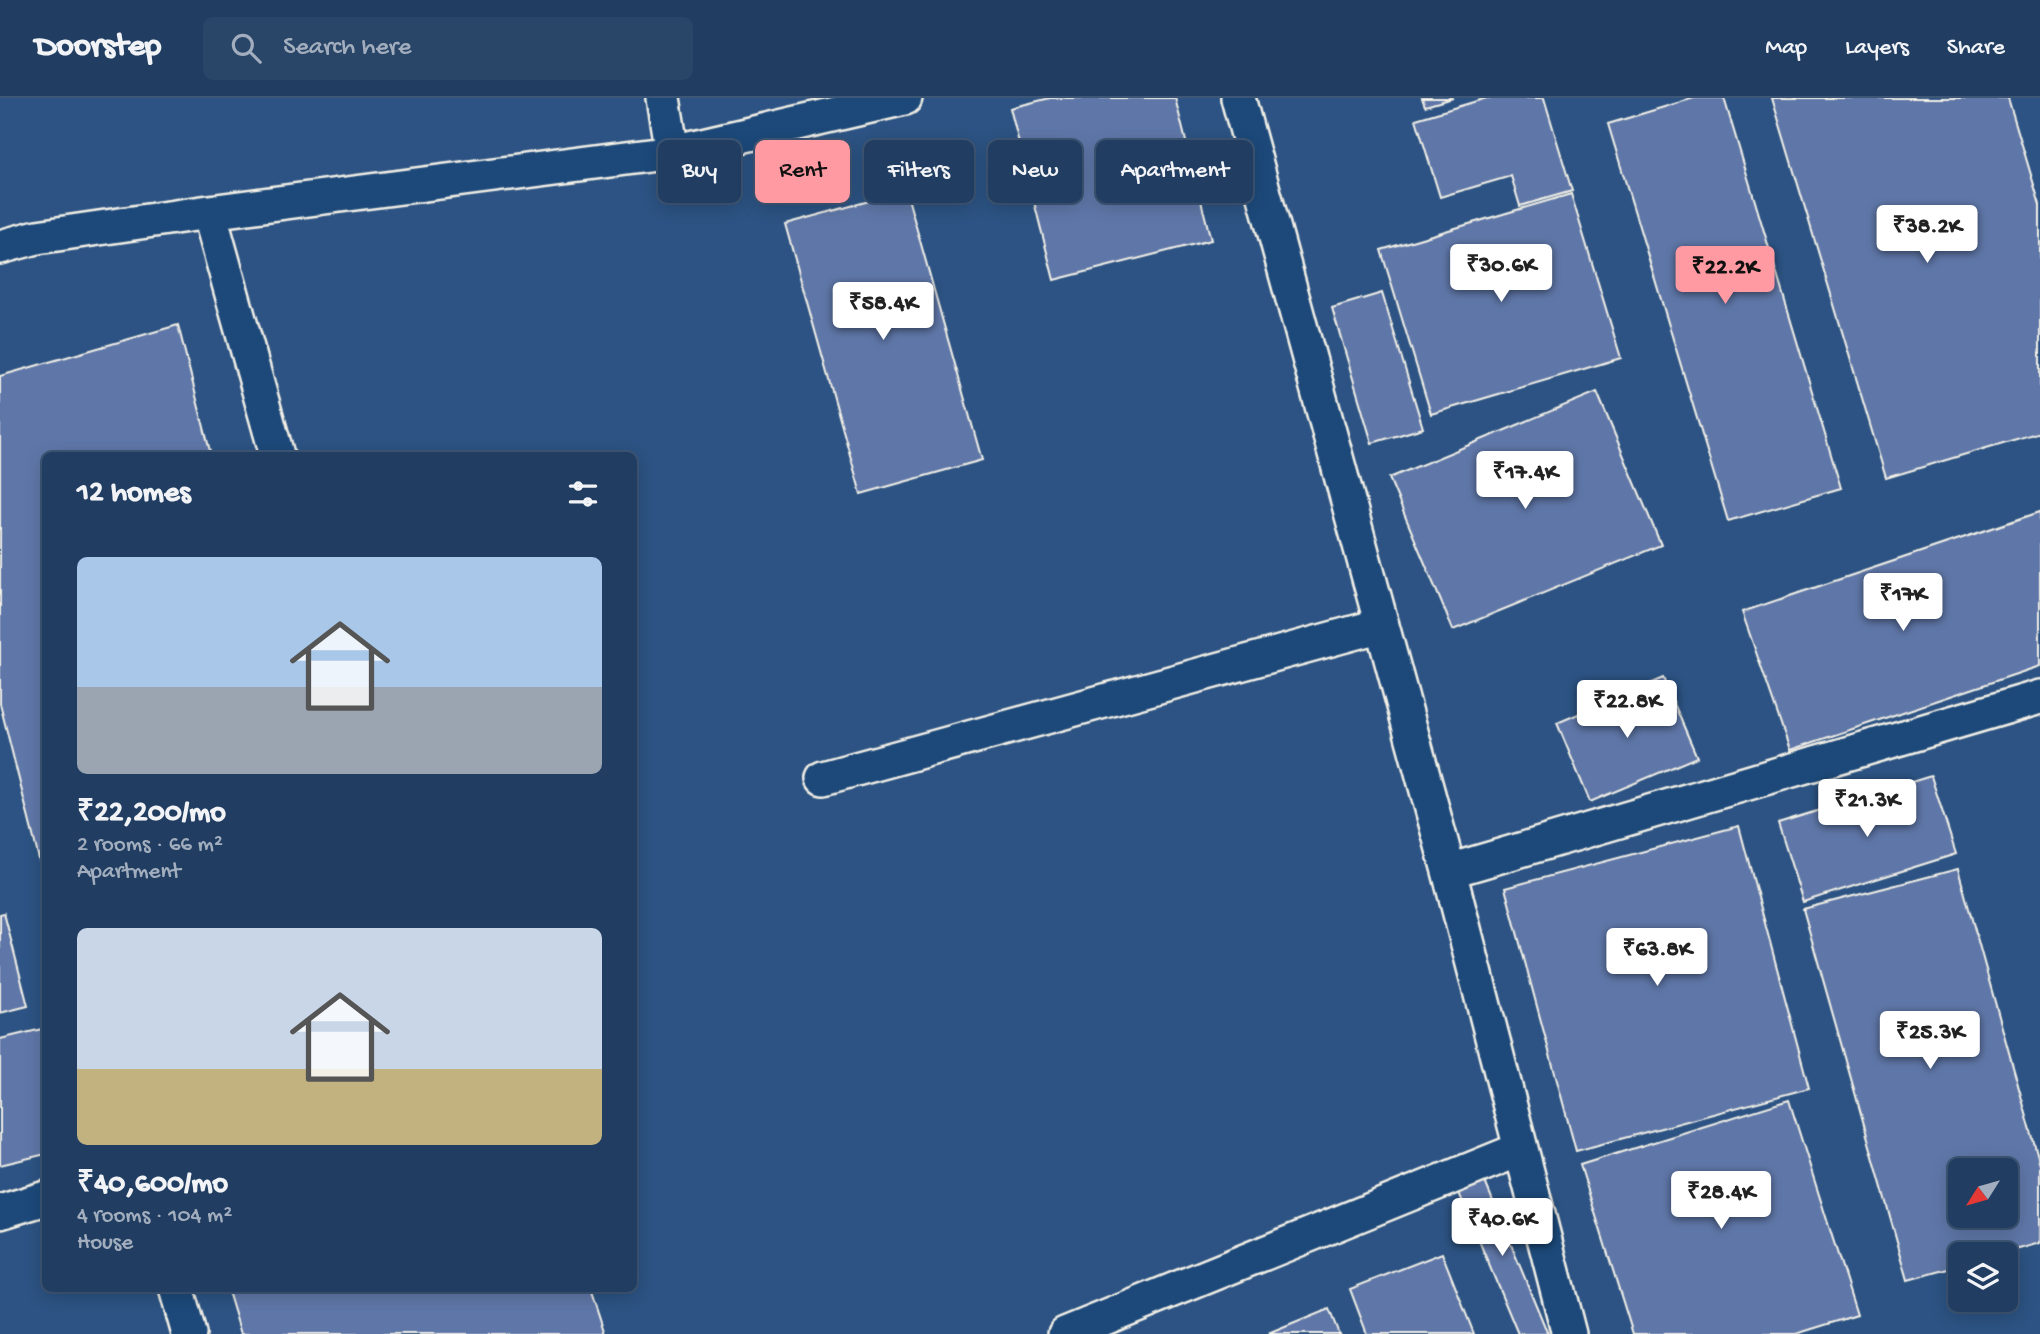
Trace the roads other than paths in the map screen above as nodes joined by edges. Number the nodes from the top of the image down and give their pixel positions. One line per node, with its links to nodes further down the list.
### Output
1 (663, 98): 4 (street)
2 (905, 98): 5 (street)
3 (1238, 98): 10 (street)
4 (670, 140)
5 (724, 140)
6 (658, 154): 7 (street)
7 (209, 212): 8 (street); 9 (street)
8 (0, 247)
9 (275, 452)
10 (1382, 625): 12 (street); 13 (street)
11 (2040, 697): 13 (street)
12 (824, 778)
13 (1449, 871): 14 (street)
14 (1521, 1149): 19 (street); 20 (street)
15 (42, 1199): 16 (street)
16 (0, 1212)
17 (177, 1292): 18 (street)
18 (189, 1334)
19 (1065, 1334)
20 (1569, 1334)

